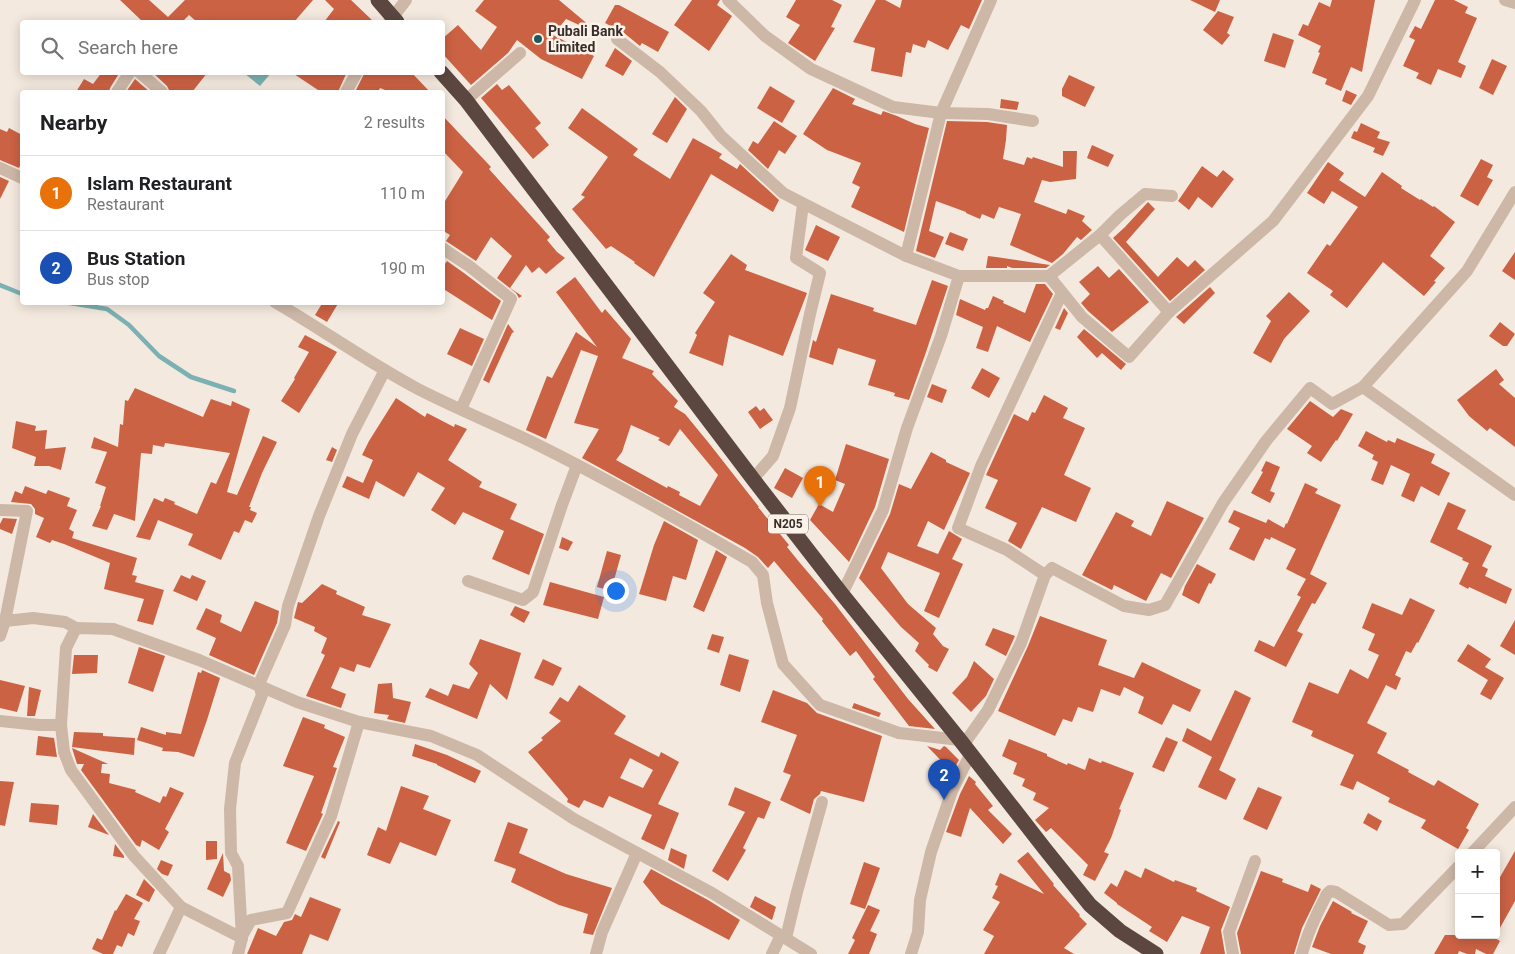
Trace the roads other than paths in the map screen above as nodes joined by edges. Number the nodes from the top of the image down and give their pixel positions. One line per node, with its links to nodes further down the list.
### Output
1 (378, 0): 8 (highway)
2 (406, 0): 9 (street)
3 (728, 0): 20 (street)
4 (991, 0): 20 (street)
5 (1415, 0): 34 (street)
6 (1505, 0): 7 (street)
7 (1515, 3)
8 (392, 20)
9 (394, 20)
10 (617, 39): 26 (street)
11 (520, 53): 19 (street)
12 (128, 75): 16 (street)
13 (142, 75): 17 (street)
14 (355, 75): 18 (street)
15 (444, 75): 19 (highway, N205)
16 (118, 90)
17 (160, 90)
18 (347, 90)
19 (466, 100): 39 (highway, N205)
20 (941, 112): 21 (street); 29 (street)
21 (1033, 122)
22 (0, 168): 23 (street)
23 (20, 177)
24 (1515, 192): 36 (street)
25 (1172, 196): 27 (street)
26 (802, 204): 29 (street); 39 (street)
27 (1100, 235): 31 (street); 34 (street)
28 (445, 250): 37 (street)
29 (906, 256): 30 (street)
30 (959, 276): 31 (street); 44 (street)
31 (1049, 276): 32 (street)
32 (1062, 293): 34 (street); 42 (street)
33 (280, 305): 35 (street)
34 (1169, 312)
35 (385, 370): 37 (street); 48 (street)
36 (1363, 387): 40 (street); 42 (street)
37 (461, 409): 38 (street)
38 (576, 466): 43 (street); 52 (street)
39 (753, 480): 44 (highway, N205)
40 (1515, 495)
41 (0, 510): 45 (street)
42 (1045, 575): 52 (street)
43 (468, 582)
44 (842, 594): 52 (highway, N205)
45 (5, 621): 46 (street); 47 (street)
46 (76, 628): 48 (street); 51 (street)
47 (0, 636)
48 (259, 684): 50 (street); 61 (street)
49 (0, 721): 51 (street)
50 (359, 722): 56 (street); 61 (street)
51 (61, 725): 59 (street)
52 (965, 746): 67 (street); 68 (highway, N205)
53 (822, 802): 60 (street)
54 (1515, 808): 55 (street)
55 (1476, 849)
56 (637, 853): 60 (street); 64 (street)
57 (1255, 861): 69 (street)
58 (1455, 870): 70 (street)
59 (181, 907): 61 (street); 62 (street)
60 (783, 937): 65 (street); 66 (street)
61 (242, 938): 63 (street)
62 (159, 954)
63 (238, 954)
64 (596, 954)
65 (772, 954)
66 (812, 954)
67 (911, 954)
68 (1156, 954)
69 (1233, 954)
70 (1302, 954)

